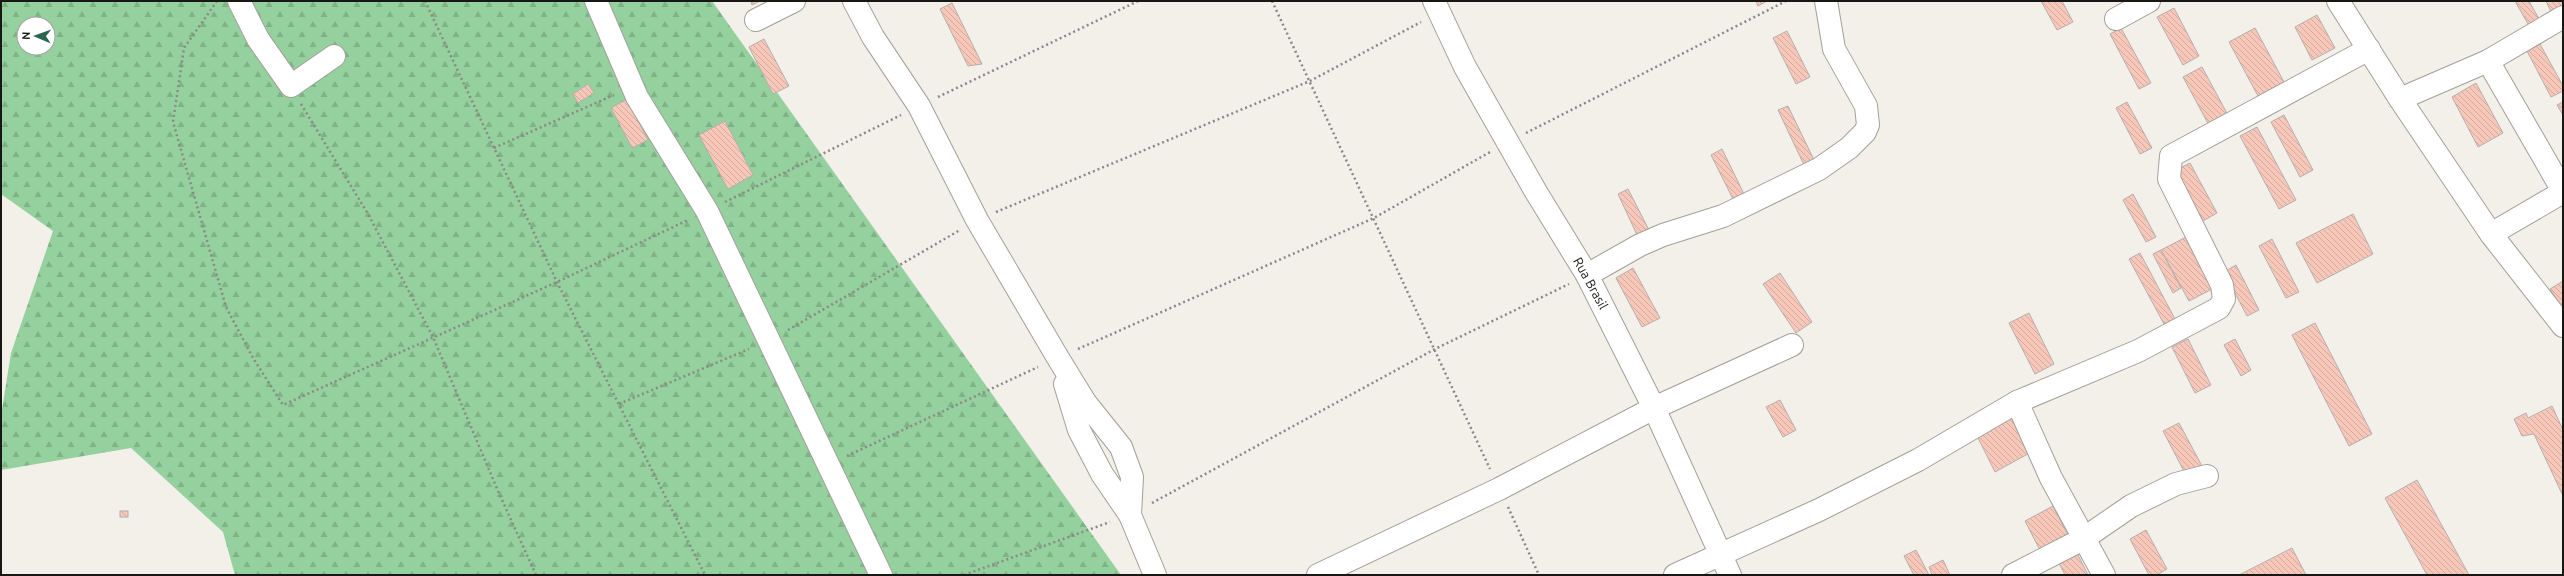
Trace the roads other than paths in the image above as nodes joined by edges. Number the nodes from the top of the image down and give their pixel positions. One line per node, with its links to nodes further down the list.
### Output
1 (239, 1): 13 (street)
2 (596, 1): 28 (street)
3 (794, 1): 11 (street)
4 (854, 1): 21 (street)
5 (1826, 1): 18 (street)
6 (2149, 1): 10 (street)
7 (2338, 1): 12 (street)
8 (1436, 7): 18 (street, Rua Brasil)
9 (2563, 17): 14 (street)
10 (2116, 19)
11 (756, 20)
12 (2369, 49): 15 (street); 22 (street)
13 (334, 56)
14 (2488, 61): 15 (street); 16 (street)
15 (2400, 99): 17 (street)
16 (2563, 191): 17 (street)
17 (2491, 234): 19 (street)
18 (1588, 275): 23 (street, Rua Brasil)
19 (2563, 326)
20 (1792, 345): 23 (street)
21 (1058, 358): 25 (street); 25 (street)
22 (2017, 402): 26 (street); 27 (street)
23 (1654, 408): 27 (street, Rua Brasil); 30 (street)
24 (2207, 476): 26 (street)
25 (1130, 515): 29 (street)
26 (2083, 539): 33 (street); 34 (street)
27 (1720, 552): 31 (street); 32 (street, Rua Brasil)
28 (881, 575)
29 (1154, 575)
30 (1318, 575)
31 (1675, 575)
32 (1730, 575)
33 (2013, 575)
34 (2104, 575)

